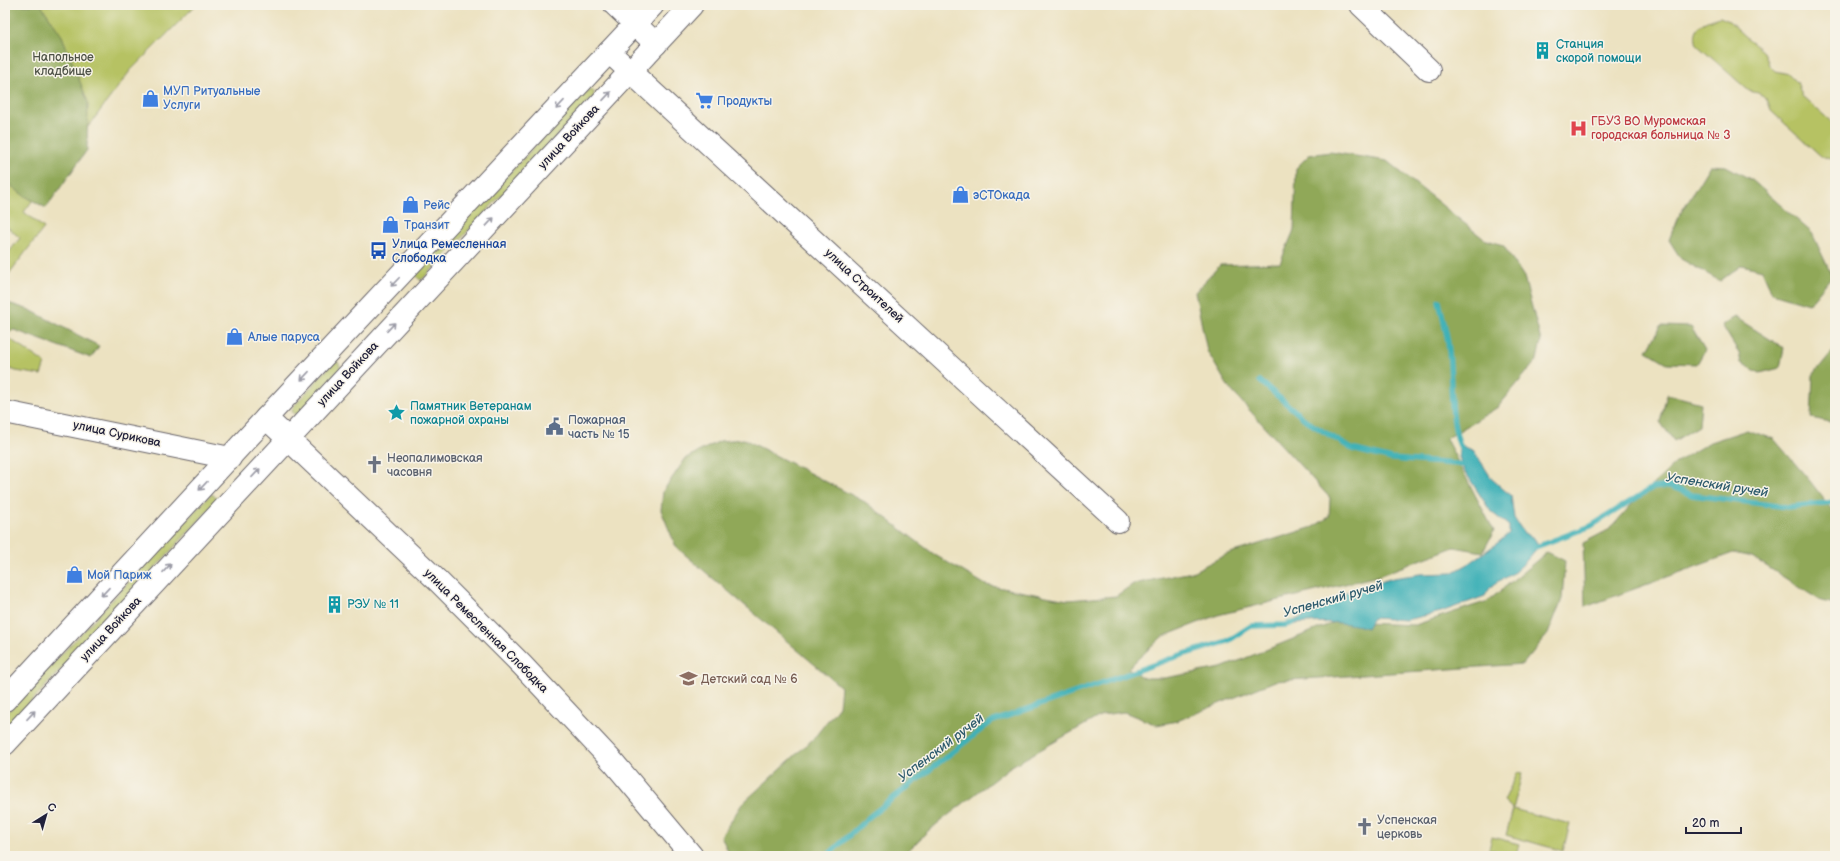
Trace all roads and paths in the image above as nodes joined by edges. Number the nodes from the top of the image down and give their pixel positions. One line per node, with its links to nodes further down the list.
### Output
1 (615, 5): 5 (main road)
2 (654, 5): 5 (main road)
3 (692, 5): 6 (main road, улица Войкова)
4 (1361, 5): 8 (main road)
5 (636, 24): 6 (main road); 7 (main road)
6 (656, 44): 9 (main road, улица Войкова)
7 (609, 52): 9 (main road, улица Строителей); 11 (main road, one-way to 11)
8 (1429, 70)
9 (630, 71): 12 (main road, улица Войкова, one-way to 9); 14 (main road, улица Строителей)
10 (5, 412): 13 (main road, улица Сурикова)
11 (266, 418): 12 (main road, улица Ремесленная Слободка); 13 (main road)
12 (288, 438): 16 (main road, улица Войкова, one-way to 12); 17 (main road, улица Ремесленная Слободка)
13 (230, 458): 15 (main road, one-way to 15)
14 (1118, 521)
15 (5, 700)
16 (5, 744)
17 (692, 856)

